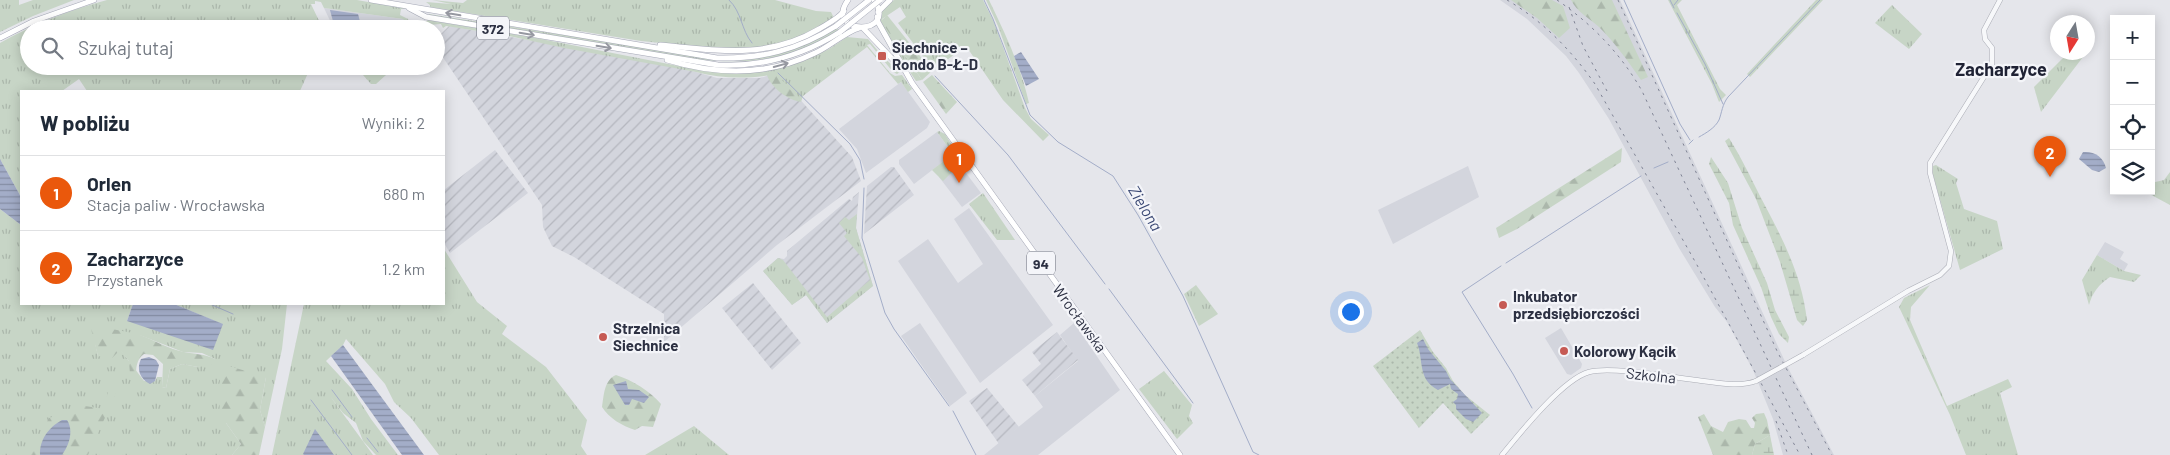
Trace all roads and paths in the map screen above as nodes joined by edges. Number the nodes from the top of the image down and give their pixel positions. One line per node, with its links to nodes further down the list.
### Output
1 (94, 0): 12 (main road)
2 (371, 0): 9 (main road, 372)
3 (869, 0): 18 (main road, 372, bridge)
4 (874, 0): 11 (main road, 94)
5 (880, 0): 19 (main road, 372, bridge)
6 (890, 0): 11 (main road)
7 (2000, 0): 22 (street, Szkolna, bridge)
8 (847, 1): 10 (main road)
9 (404, 5): 13 (main road, 372, one-way to 13); 18 (main road, 372, one-way to 9)
10 (844, 12): 16 (main road, 94); 18 (main road)
11 (878, 14): 16 (main road); 20 (main road, 94)
12 (37, 20)
13 (444, 20)
14 (445, 20): 19 (main road, 372, one-way to 19)
15 (20, 28): 17 (main road)
16 (861, 28): 19 (main road, one-way to 16); 20 (main road, 94)
17 (0, 38)
18 (635, 43)
19 (650, 55)
20 (906, 73): 21 (main road, Wrocławska / 94)
21 (1180, 455)
22 (1502, 455)

